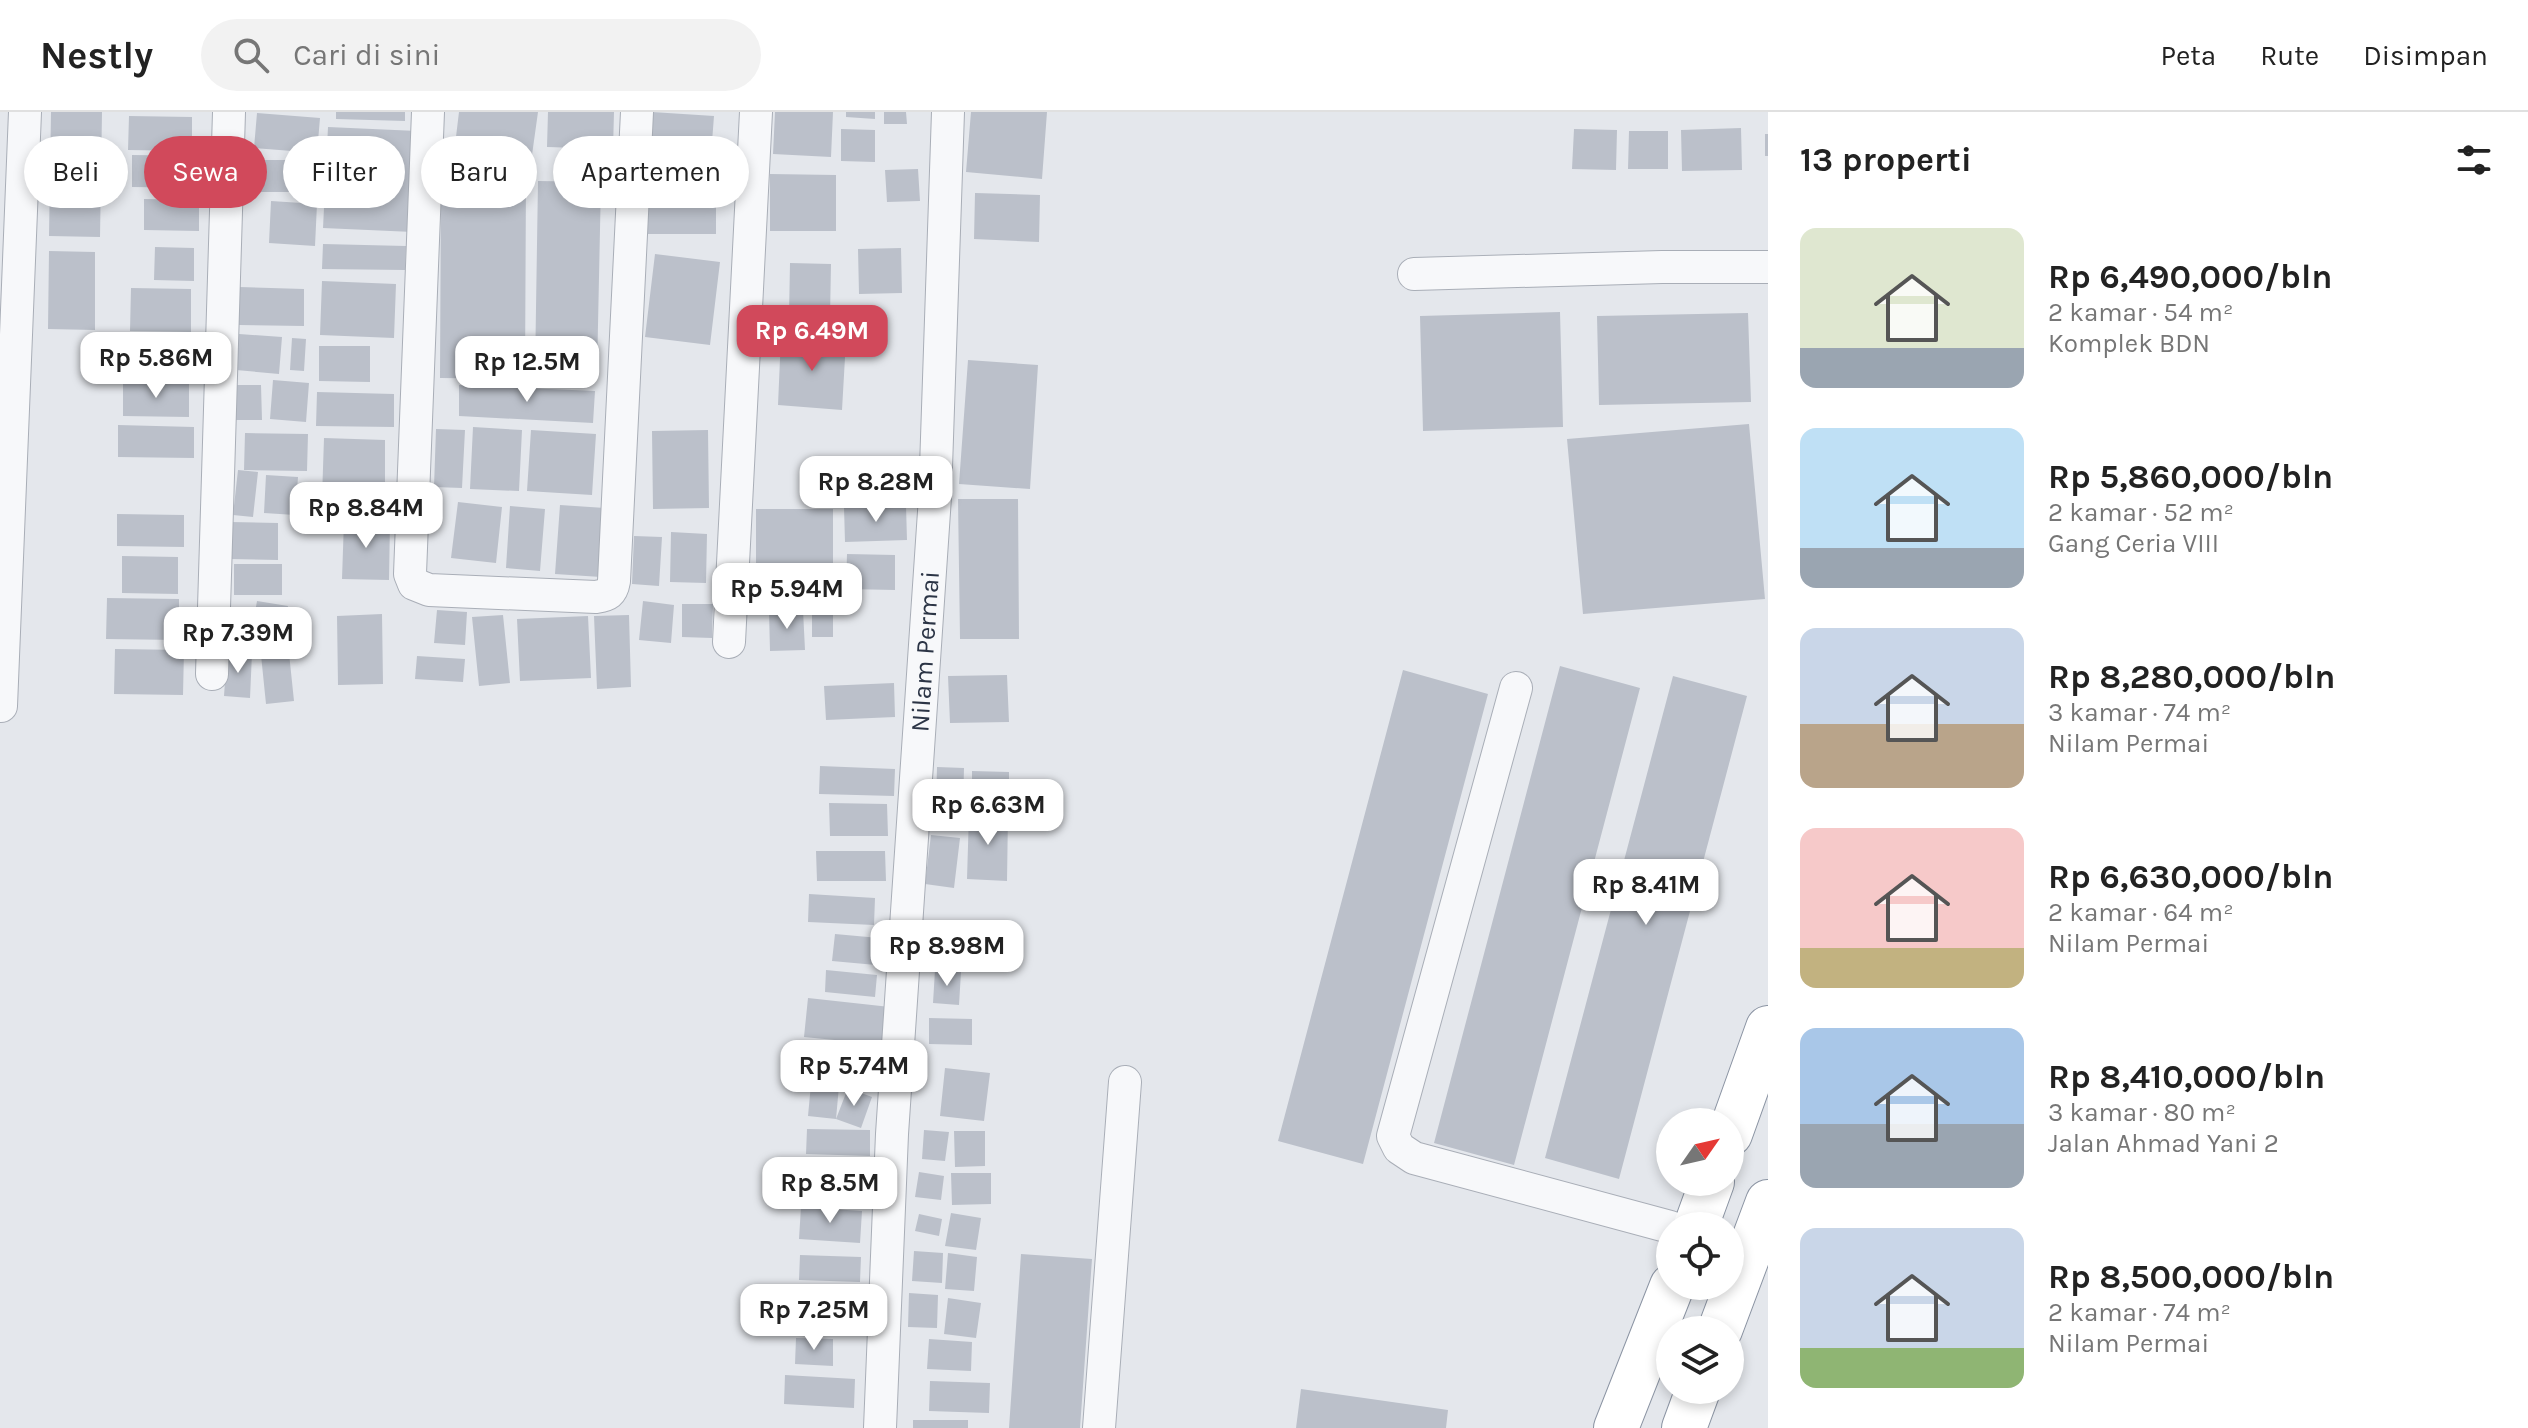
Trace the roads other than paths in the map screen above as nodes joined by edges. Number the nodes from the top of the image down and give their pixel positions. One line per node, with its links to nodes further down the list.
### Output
1 (25, 112): 12 (street)
2 (229, 112): 10 (street)
3 (428, 112): 4 (street)
4 (637, 112)
5 (756, 112): 9 (street)
6 (948, 112): 21 (street, Nilam Permai)
7 (1768, 267): 8 (street)
8 (1414, 274)
9 (729, 642)
10 (212, 674)
11 (1516, 688): 17 (street)
12 (1, 706)
13 (1768, 1028): 15 (highway)
14 (1125, 1082): 22 (street)
15 (1739, 1108)
16 (1768, 1202): 19 (highway)
17 (1656, 1223)
18 (1666, 1300): 23 (highway)
19 (1725, 1316)
20 (1693, 1404): 24 (highway)
21 (880, 1428)
22 (1099, 1428)
23 (1616, 1428)
24 (1684, 1428)

